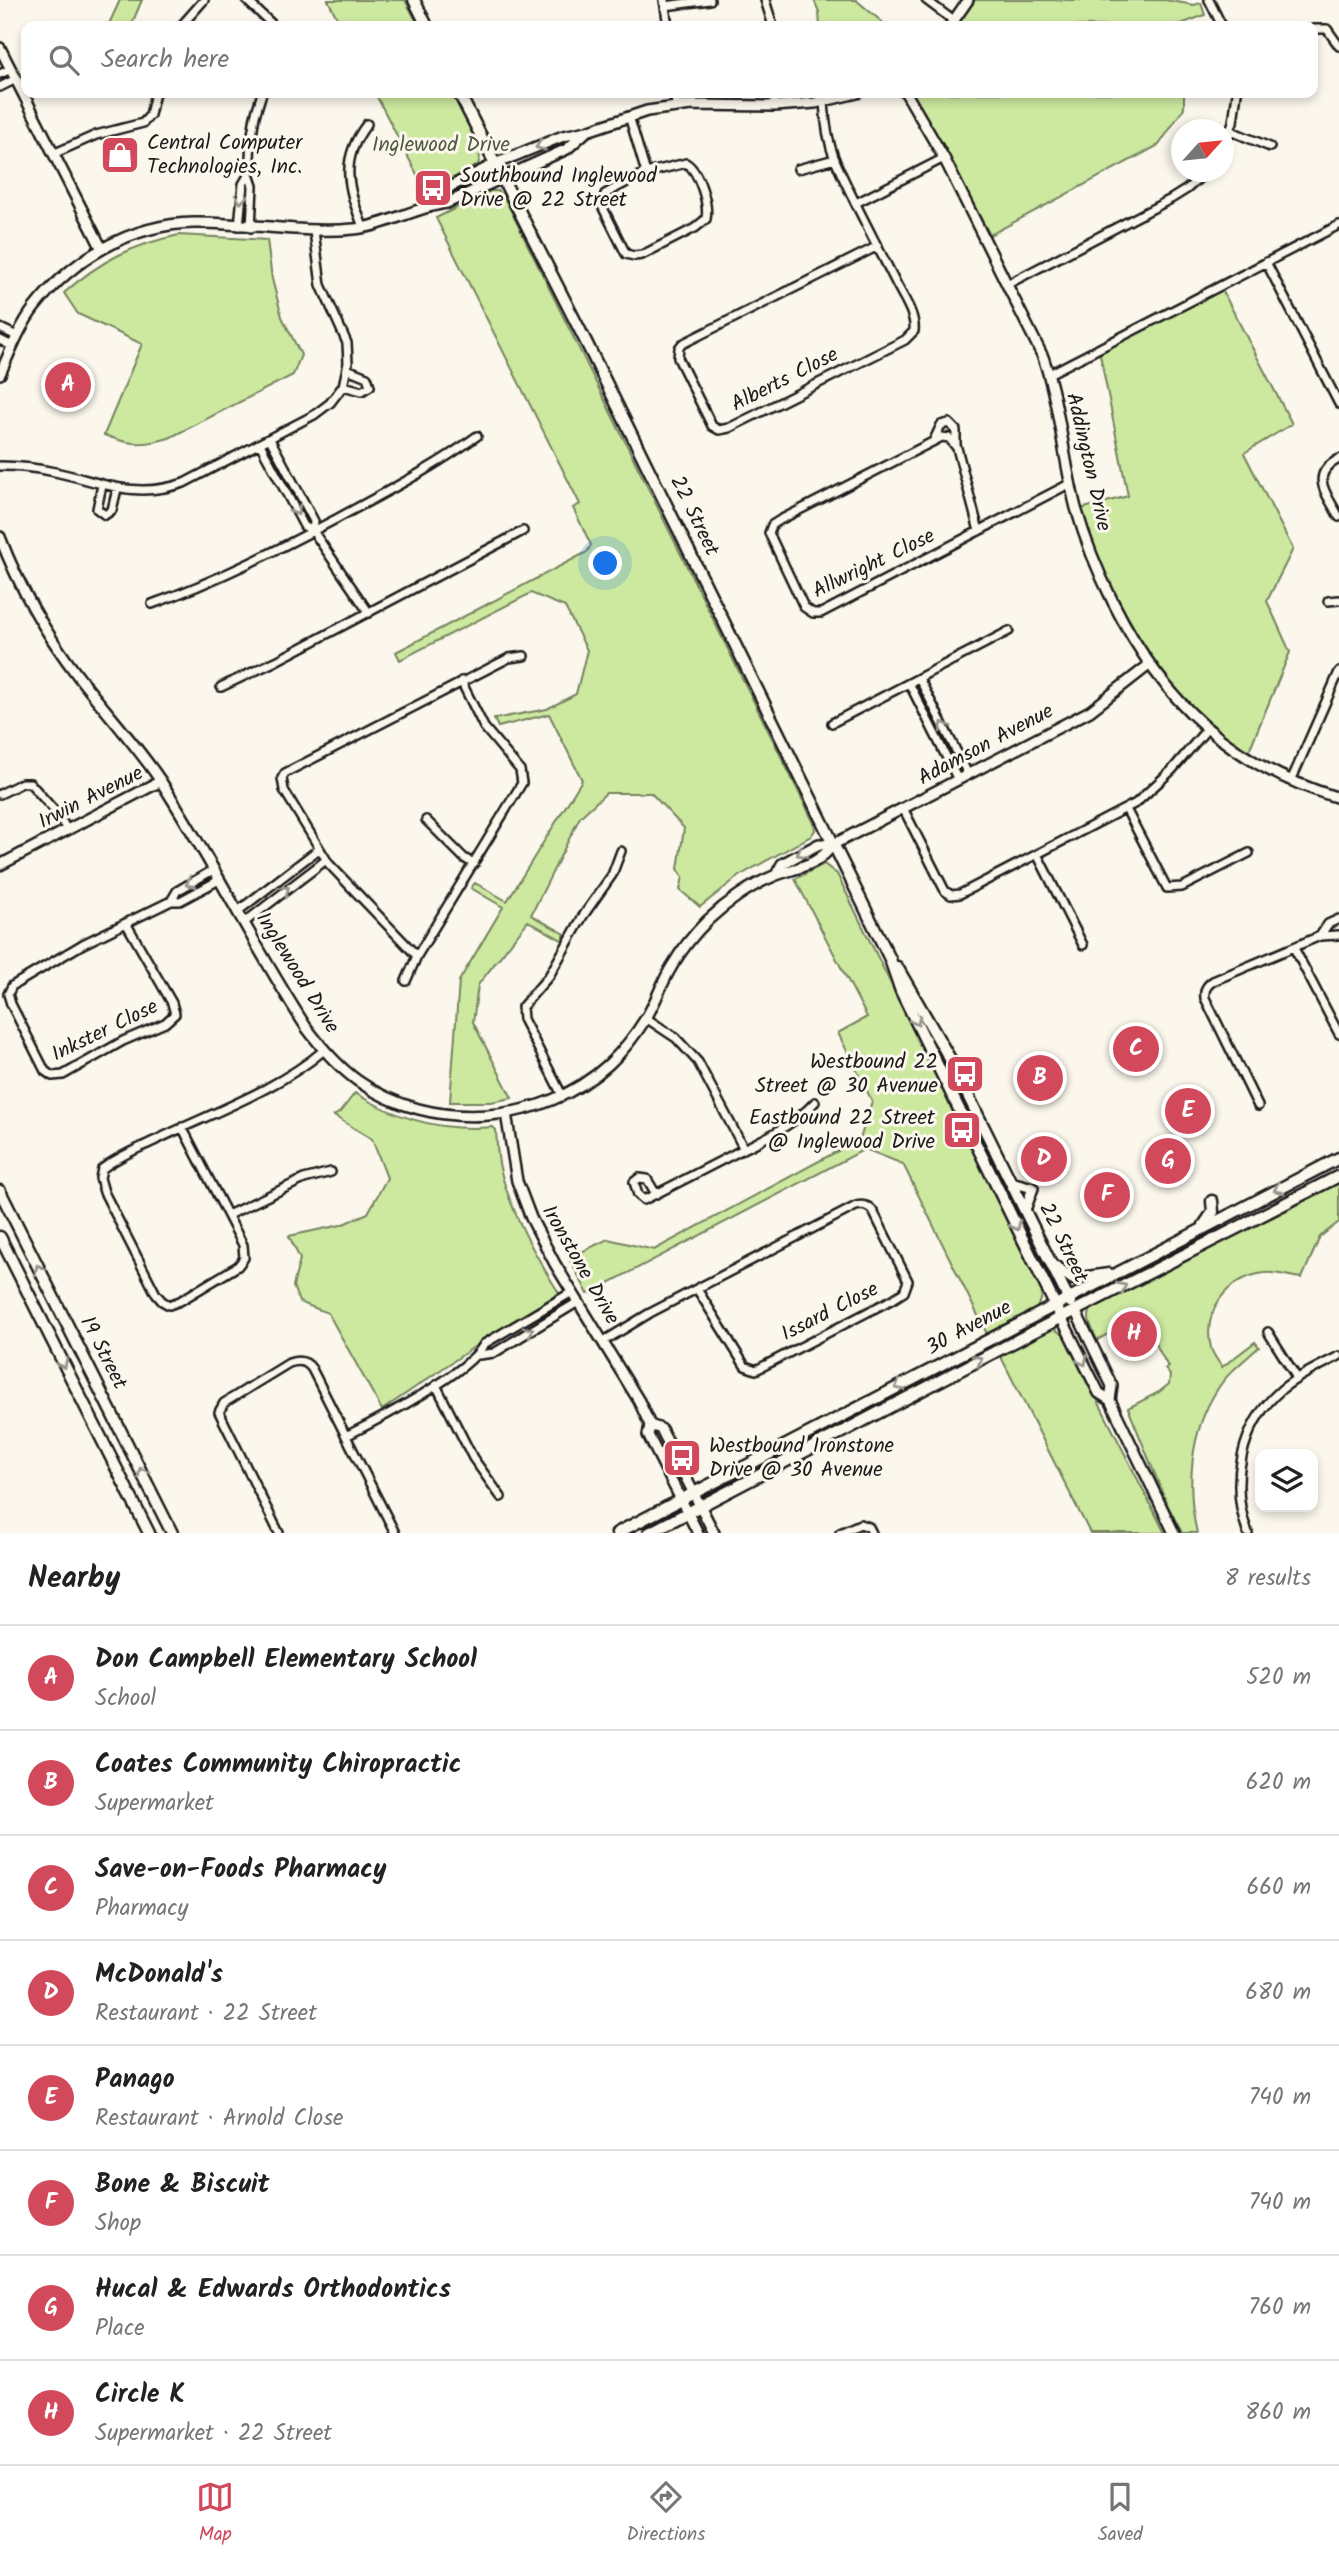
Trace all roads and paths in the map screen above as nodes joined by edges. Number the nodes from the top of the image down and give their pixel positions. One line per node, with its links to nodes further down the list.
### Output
1 (204, 0): 10 (street)
2 (246, 0): 11 (street)
3 (414, 0): 12 (main road)
4 (710, 0): 9 (street)
5 (765, 0): 14 (street)
6 (926, 0): 15 (street)
7 (968, 0): 16 (street)
8 (1209, 0): 17 (street)
9 (665, 3): 13 (street)
10 (185, 21)
11 (269, 21)
12 (424, 21)
13 (667, 21)
14 (771, 21)
15 (949, 21)
16 (954, 21)
17 (1220, 21)
18 (1318, 29): 19 (street)
19 (1339, 47)
20 (0, 48): 21 (street)
21 (11, 69): 22 (street); 23 (street)
22 (0, 74)
23 (16, 79): 24 (street); 25 (street)
24 (0, 87)
25 (21, 89)
26 (25, 98): 44 (street)
27 (154, 98): 44 (street)
28 (260, 98): 50 (street)
29 (462, 98): 47 (main road, 22 Street)
30 (675, 98): 36 (street)
31 (774, 98): 37 (street)
32 (839, 98): 35 (street)
33 (909, 98): 45 (street, Addington Drive)
34 (1236, 98): 39 (street)
35 (824, 102): 37 (street); 46 (street, Alberts Close)
36 (676, 106): 37 (street); 38 (street)
37 (774, 106)
38 (629, 116): 41 (street); 49 (street)
39 (1233, 119)
40 (367, 124): 57 (street)
41 (587, 131): 47 (street, one-way to 47); 51 (street)
42 (1234, 132): 43 (street)
43 (1270, 146)
44 (53, 154): 61 (street)
45 (944, 158): 53 (street); 63 (street, Addington Drive)
46 (835, 159): 48 (street); 53 (street, Alberts Close)
47 (495, 164): 51 (main road, 22 Street); 54 (street)
48 (797, 169)
49 (646, 173): 49 (street)
50 (249, 174): 56 (street, one-way to 56); 58 (street)
51 (501, 177): 54 (street); 115 (main road, 22 Street)
52 (1195, 182): 63 (street)
53 (856, 203): 60 (street, Alberts Close)
54 (432, 205): 57 (street)
55 (1339, 225): 62 (street)
56 (239, 226): 58 (street); 61 (street)
57 (363, 227): 59 (street)
58 (251, 228): 59 (street)
59 (314, 231): 68 (street)
60 (878, 246): 60 (street, Alberts Close)
61 (102, 249): 65 (street)
62 (1266, 262): 70 (street); 72 (street)
63 (1008, 284): 70 (street, Addington Drive)
64 (0, 328): 65 (street)
65 (17, 335): 67 (street)
66 (0, 340): 67 (street)
67 (12, 346): 69 (street)
68 (347, 369): 71 (street); 71 (street)
69 (0, 374)
70 (1049, 374): 80 (street, Addington Drive)
71 (343, 386): 74 (street)
72 (1339, 404)
73 (477, 436): 86 (street)
74 (270, 439): 76 (street); 81 (street)
75 (934, 440): 77 (street); 77 (street, Allwright Close); 88 (street, Allwright Close)
76 (260, 444): 83 (street); 84 (street)
77 (956, 445): 88 (street, Allwright Close)
78 (1339, 459): 85 (street)
79 (0, 466): 82 (street)
80 (1071, 483): 88 (street, Allwright Close); 96 (street, Addington Drive)
81 (293, 484): 84 (street); 86 (street)
82 (102, 485): 83 (street); 83 (street)
83 (117, 489)
84 (284, 489): 86 (street, one-way to 86)
85 (1339, 517)
86 (313, 531): 92 (street); 93 (street)
87 (523, 531): 93 (street)
88 (979, 531)
89 (0, 537): 107 (street, Inglewood Drive)
90 (1339, 600): 91 (street)
91 (1328, 601)
92 (152, 604)
93 (369, 612): 102 (street)
94 (1009, 631): 98 (street)
95 (524, 656): 99 (street)
96 (1149, 665): 104 (street, Addington Drive); 105 (street, Adamson Avenue)
97 (1339, 671): 101 (street)
98 (919, 678): 100 (street); 105 (street, one-way to 98)
99 (461, 681): 116 (street); 121 (street)
100 (909, 683): 103 (street); 106 (street)
101 (1337, 683): 108 (street)
102 (221, 687)
103 (832, 723)
104 (1207, 729): 108 (street, Addington Drive); 112 (street)
105 (968, 774): 106 (street, Adamson Avenue)
106 (958, 780): 111 (street, Adamson Avenue)
107 (161, 781): 114 (street, Irwin Avenue); 123 (street, Inglewood Drive)
108 (1291, 781): 110 (street, Addington Drive)
109 (0, 794): 114 (street)
110 (1339, 798)
111 (903, 808): 115 (street, Adamson Avenue); 119 (street)
112 (1126, 809): 118 (street); 119 (street)
113 (426, 820): 121 (street)
114 (67, 830): 122 (street, Irwin Avenue)
115 (832, 844): 135 (main road, 22 Street); 137 (street, Inglewood Drive)
116 (319, 849): 120 (street); 126 (street)
117 (621, 850): 140 (street)
118 (1249, 853)
119 (1037, 854): 132 (street)
120 (326, 860): 128 (street, one-way to 120); 134 (street)
121 (474, 864): 134 (street)
122 (0, 865)
123 (213, 870): 124 (street, Inglewood Drive); 125 (street, Inkster Close, one-way to 125)
124 (219, 880): 125 (street, Inkster Close); 126 (street, Inglewood Drive)
125 (171, 901): 129 (street, Inkster Close)
126 (238, 911): 128 (street, Inglewood Drive)
127 (1339, 919): 131 (street)
128 (245, 922): 139 (street, Inglewood Drive)
129 (126, 923): 129 (street, Inkster Close)
130 (1339, 934): 131 (street)
131 (1320, 936): 133 (street)
132 (1083, 945)
133 (1294, 948): 138 (street); 142 (street)
134 (417, 956): 136 (street)
135 (890, 959): 149 (main road, 22 Street); 163 (main road, 22 Street, one-way to 163)
136 (406, 981)
137 (646, 1018): 140 (street, Inglewood Drive); 145 (street)
138 (1339, 1034)
139 (324, 1050): 143 (street, Inglewood Drive); 144 (street)
140 (562, 1095): 143 (street, Inglewood Drive)
141 (815, 1102): 145 (street)
142 (1258, 1106)
143 (506, 1113): 160 (street, Ironstone Drive)
144 (182, 1127): 154 (street); 154 (street)
145 (744, 1149): 151 (street)
146 (1339, 1158): 152 (main road, 30 Avenue, one-way to 152)
147 (331, 1172): 154 (street)
148 (1339, 1176): 164 (main road, 30 Avenue, one-way to 148)
149 (1012, 1182): 153 (main road, 22 Street); 153 (street)
150 (0, 1191): 181 (main road, 19 Street, one-way to 150)
151 (656, 1194)
152 (1241, 1207): 155 (main road, 30 Avenue); 155 (main road)
153 (1025, 1210): 157 (main road, 22 Street)
154 (228, 1215)
155 (1200, 1228): 158 (main road, 30 Avenue)
156 (0, 1237): 180 (main road, 19 Street, one-way to 180)
157 (1048, 1258): 158 (main road); 161 (main road, 22 Street)
158 (1124, 1271): 161 (main road, 30 Avenue)
159 (697, 1289): 159 (street, Issard Close); 167 (street, Issard Close)
160 (572, 1292): 162 (street, Ironstone Drive); 168 (street)
161 (1068, 1298): 163 (main road, 30 Avenue); 164 (main road, 22 Street)
162 (578, 1301): 167 (street, Ironstone Drive); 168 (street, one-way to 162)
163 (1055, 1304): 165 (main road, 22 Street); 175 (main road, 30 Avenue, one-way to 175)
164 (1075, 1310): 165 (main road, 30 Avenue); 172 (street, 22 Street)
165 (1061, 1317): 172 (street, 22 Street, one-way to 172); 178 (main road, 30 Avenue, one-way to 165)
166 (1268, 1332): 170 (street)
167 (604, 1341): 173 (street, Ironstone Drive)
168 (479, 1355): 171 (street)
169 (1339, 1356): 170 (street)
170 (1297, 1378): 191 (street)
171 (436, 1385): 174 (street); 176 (street)
172 (1110, 1400): 190 (street, 22 Street)
173 (650, 1425): 175 (street, Ironstone Drive); 177 (street, Ironstone Drive)
174 (346, 1436): 182 (street); 183 (street)
175 (694, 1493): 177 (main road, 30 Avenue); 178 (street, Ironstone Drive)
176 (501, 1496)
177 (681, 1499): 179 (street, Ironstone Drive); 184 (main road, 30 Avenue)
178 (700, 1506): 179 (main road, 30 Avenue); 187 (street, Ironstone Drive)
179 (688, 1513): 185 (main road, 30 Avenue); 186 (street, Ironstone Drive)
180 (150, 1533)
181 (172, 1533)
182 (279, 1533)
183 (395, 1533)
184 (617, 1533)
185 (649, 1533)
186 (698, 1533)
187 (714, 1533)
188 (840, 1533): 189 (street)
189 (873, 1533)
190 (1174, 1533)
191 (1248, 1533)

